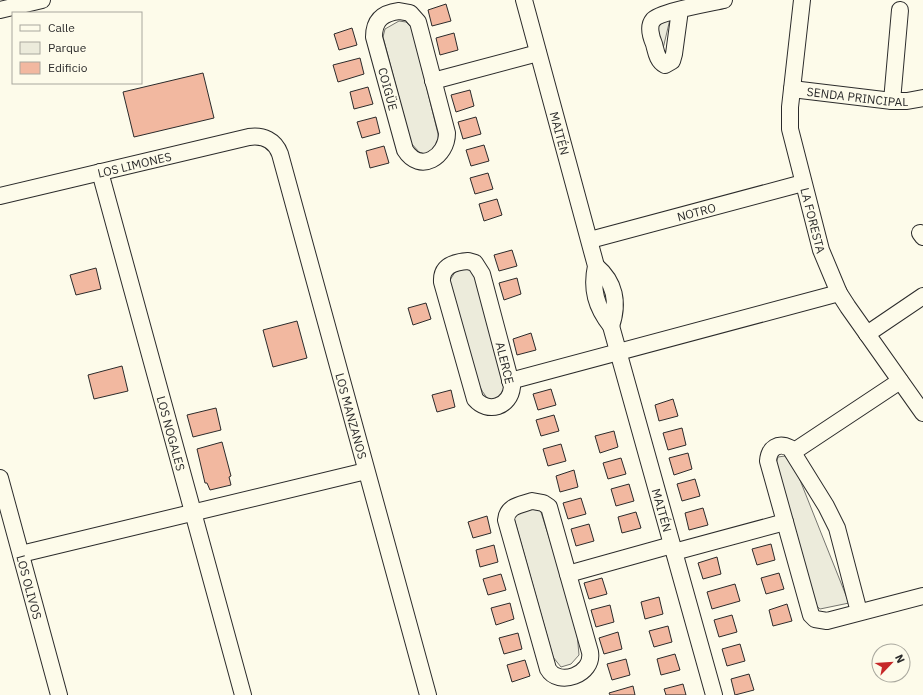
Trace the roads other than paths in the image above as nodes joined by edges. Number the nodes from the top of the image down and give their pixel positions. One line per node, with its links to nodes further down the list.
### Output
1 (42, 0): 5 (street)
2 (524, 0): 8 (street, MAITÉN)
3 (724, 0): 6 (street)
4 (797, 1): 10 (street, LA FORESTA)
5 (0, 10)
6 (680, 10)
7 (900, 10): 12 (street)
8 (538, 52): 9 (street); 17 (street, MAITÉN)
9 (433, 81): 9 (street, COIGÜE)
10 (792, 89): 12 (street, SENDA PRINCIPAL); 15 (street, LA FORESTA)
11 (923, 98): 12 (street, SENDA PRINCIPAL)
12 (892, 101)
13 (268, 139): 14 (street, LOS LIMONES); 26 (street, LOS MANZANOS)
14 (100, 172): 16 (street, LOS LIMONES); 29 (street, LOS NOGALES)
15 (803, 183): 17 (street, NOTRO); 18 (street, LA FORESTA)
16 (0, 196)
17 (590, 240): 21 (street, MAITÉN)
18 (839, 293): 20 (street, LA FORESTA); 21 (street)
19 (923, 296): 20 (street)
20 (867, 334): 23 (street, LA FORESTA)
21 (618, 352): 22 (street); 31 (street, MAITÉN)
22 (510, 381): 22 (street, ALERCE)
23 (900, 381): 24 (street, LA FORESTA); 25 (street)
24 (923, 413)
25 (793, 452): 30 (street); 35 (street)
26 (366, 471): 29 (street); 38 (street, LOS MANZANOS)
27 (0, 478): 28 (street, LOS OLIVOS)
28 (2, 497): 32 (street, LOS OLIVOS)
29 (193, 513): 32 (street); 37 (street, LOS NOGALES)
30 (785, 522): 31 (street); 35 (street)
31 (673, 549): 33 (street); 39 (street, MAITÉN)
32 (21, 554): 36 (street, LOS OLIVOS)
33 (568, 574): 33 (street)
34 (923, 596): 35 (street)
35 (859, 612)
36 (59, 695)
37 (243, 695)
38 (428, 695)
39 (714, 695)

